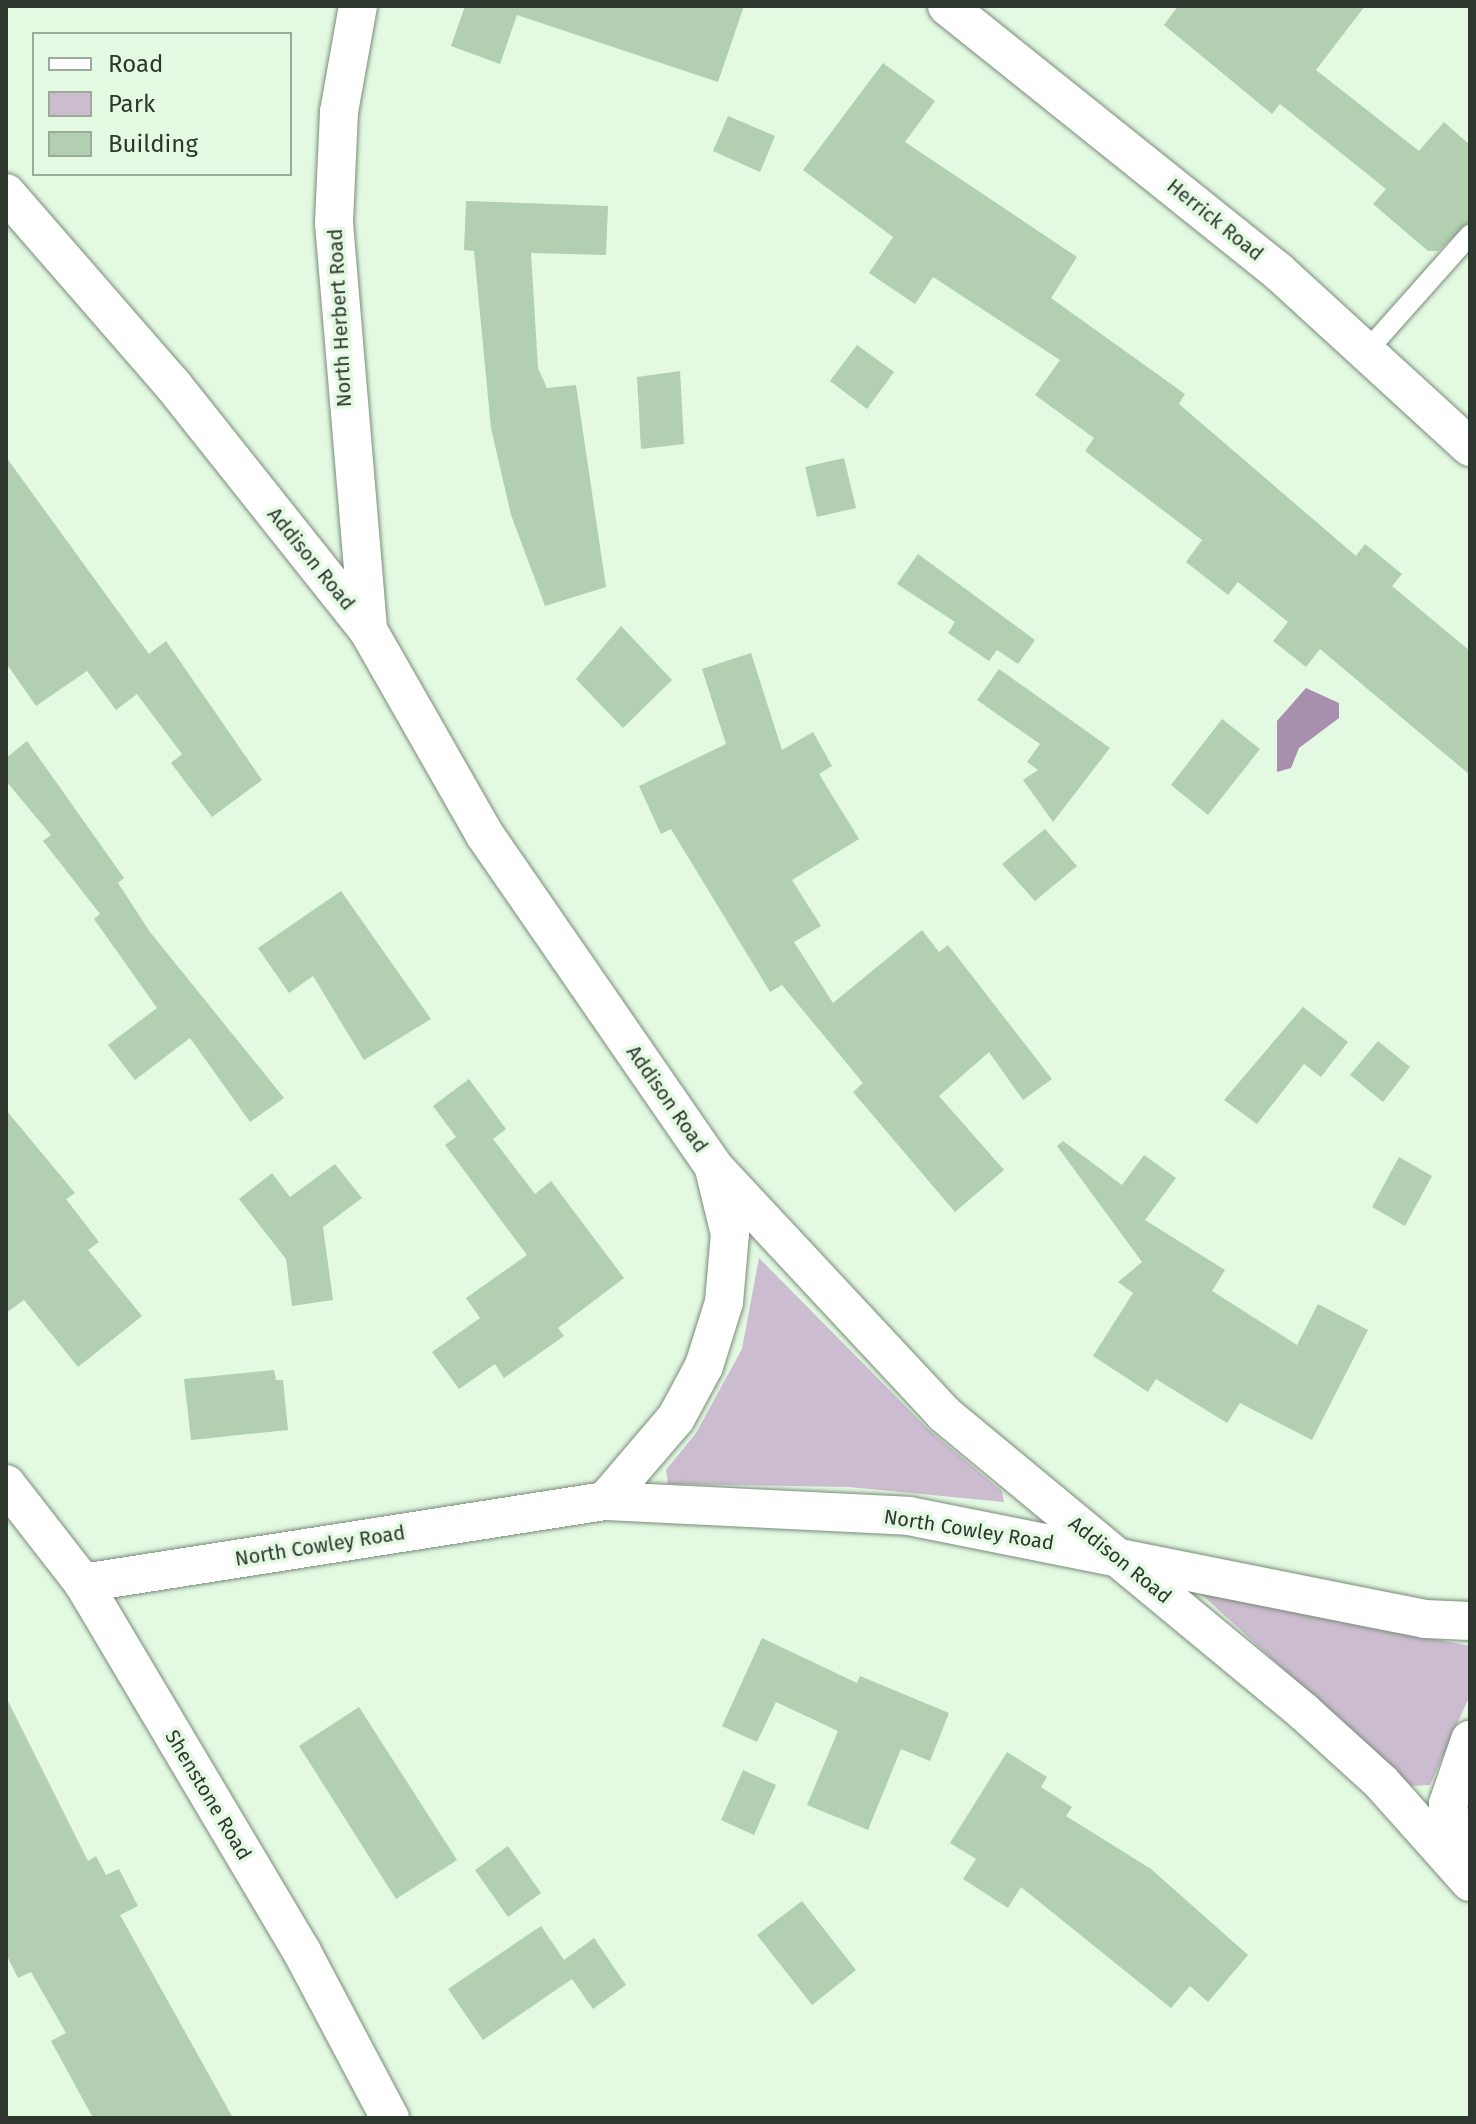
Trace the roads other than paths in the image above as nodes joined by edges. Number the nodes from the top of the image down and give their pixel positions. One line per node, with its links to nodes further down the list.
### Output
1 (358, 6): 7 (street, North Herbert Road)
2 (947, 6): 5 (street, Herrick Road)
3 (6, 193): 7 (street, Addison Road)
4 (1470, 235): 5 (lane)
5 (1366, 352): 6 (street, Herrick Road)
6 (1470, 447)
7 (368, 630): 8 (street, Addison Road)
8 (714, 1167): 10 (street); 11 (street, Addison Road)
9 (6, 1484): 12 (street, Shenstone Road)
10 (605, 1501): 11 (street, North Cowley Road); 12 (street, North Cowley Road)
11 (1118, 1555): 13 (street, North Cowley Road); 15 (street, Addison Road)
12 (83, 1583): 16 (street, Shenstone Road)
13 (1470, 1621)
14 (1470, 1740): 15 (street)
15 (1464, 1874)
16 (390, 2118)

